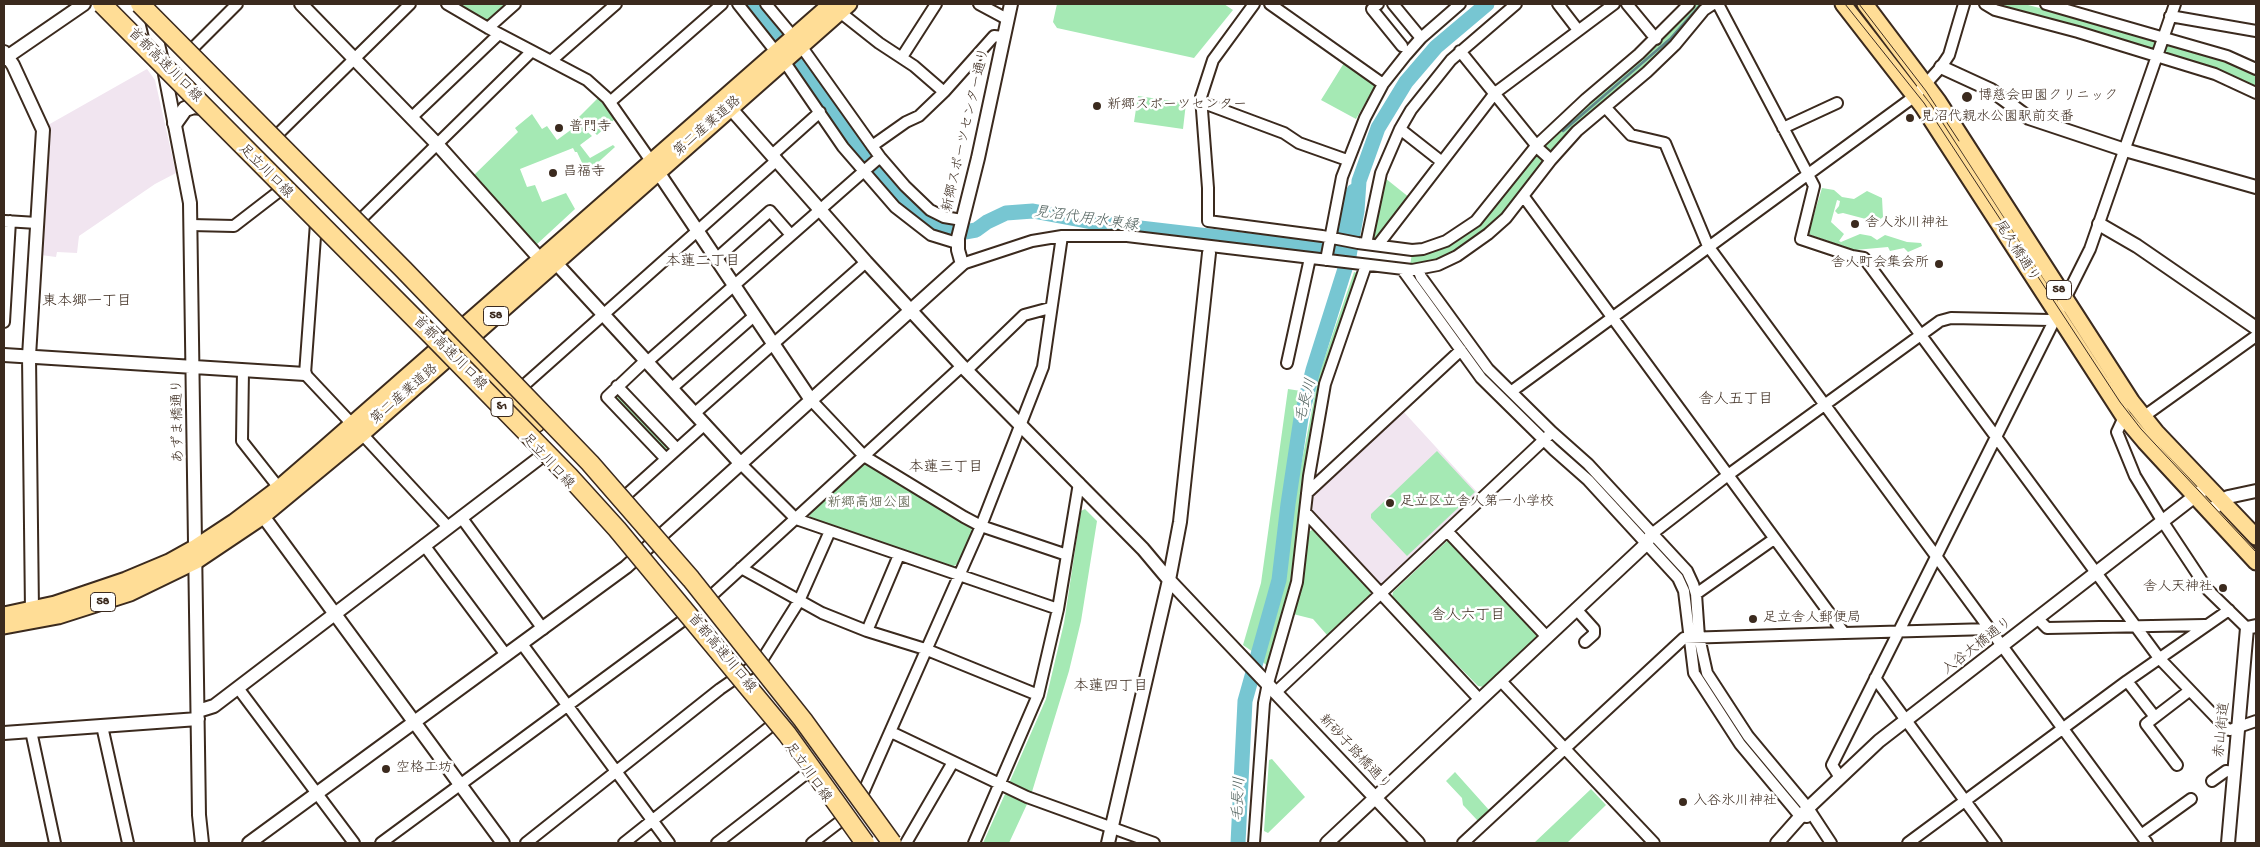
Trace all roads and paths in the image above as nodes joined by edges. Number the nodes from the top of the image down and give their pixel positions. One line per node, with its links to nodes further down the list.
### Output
1 (84, 4): 53 (street)
2 (100, 4): 59 (main road, 足立川口線); 250 (highway, 首都高速川口線 / S1, bridge)
3 (113, 4): 93 (highway)
4 (126, 4): 93 (highway)
5 (140, 4): 290 (highway, 首都高速川口線 / S1, bridge)
6 (148, 4): 49 (main road, 足立川口線); 59 (street, あずま橋通り)
7 (238, 4): 49 (street)
8 (301, 4): 56 (street)
9 (410, 4): 56 (street)
10 (447, 4): 40 (street)
11 (515, 4): 40 (street)
12 (616, 4): 57 (street)
13 (722, 4): 67 (street)
14 (738, 4): 50 (street)
15 (766, 4): 50 (street)
16 (936, 4): 55 (street)
17 (979, 4): 39 (street)
18 (1011, 4): 39 (street, 新郷スポーツセンター通り)
19 (1254, 4): 68 (street)
20 (1270, 4): 62 (street)
21 (1378, 4): 48 (street)
22 (1393, 4): 46 (street)
23 (1460, 4): 46 (street)
24 (1516, 4): 52 (street)
25 (1558, 4): 41 (street)
26 (1614, 4): 41 (street)
27 (1627, 4): 47 (street)
28 (1689, 4): 47 (street)
29 (1714, 4): 72 (street)
30 (1718, 4): 76 (street)
31 (1842, 4): 66 (main road, 尾久橋通り / 58)
32 (1864, 4): 61 (main road, 尾久橋通り / 58)
33 (1964, 4): 58 (street)
34 (1985, 4): 54 (street)
35 (2046, 4): 44 (street)
36 (2175, 4): 38 (street)
37 (836, 6): 50 (main road, 第二産業道路 / 58); 55 (street)
38 (2170, 16): 42 (street); 44 (street)
39 (1007, 19): 45 (street, 新郷スポーツセンター通り)
40 (488, 28): 43 (street)
41 (1578, 30): 64 (street)
42 (2256, 31)
43 (499, 34): 51 (street); 74 (street)
44 (2163, 36): 54 (street); 60 (street)
45 (1003, 37): 63 (street); 105 (street, 新郷スポーツセンター通り)
46 (1421, 38): 62 (street)
47 (1656, 39): 80 (street)
48 (1402, 46)
49 (192, 49): 78 (main road, 足立川口線)
50 (789, 49): 69 (main road, 第二産業道路 / 58); 73 (street); 81 (street)
51 (532, 51): 57 (street); 79 (street)
52 (1460, 51): 64 (street); 77 (street)
53 (5, 56): 99 (street)
54 (2156, 56): 65 (street); 82 (street)
55 (902, 57): 63 (street)
56 (355, 58): 74 (street); 78 (street)
57 (552, 60): 67 (street)
58 (1941, 67): 61 (street); 82 (street)
59 (164, 69): 71 (main road, 足立川口線); 75 (street, あずま橋通り)
60 (2256, 69)
61 (1925, 83): 66 (street); 124 (main road, 尾久橋通り / 58)
62 (1383, 84): 85 (street)
63 (944, 92): 81 (street)
64 (1495, 93): 80 (street); 87 (street)
65 (2256, 93)
66 (1915, 96): 90 (street); 128 (main road, 尾久橋通り / 58)
67 (610, 102): 88 (street)
68 (1201, 102): 85 (street); 108 (street)
69 (726, 104): 83 (street, 新砂子路橋通り); 88 (main road, 第二産業道路 / 58)
70 (1837, 104): 76 (street)
71 (201, 107): 75 (main road); 92 (main road, 足立川口線)
72 (1606, 108): 86 (street); 111 (street)
73 (820, 112): 83 (street); 89 (street)
74 (411, 118): 79 (street)
75 (175, 123): 102 (street, あずま橋通り)
76 (1783, 128): 90 (street)
77 (1400, 129): 87 (street); 109 (street)
78 (277, 135): 97 (main road, 足立川口線)
79 (437, 144): 97 (street); 113 (street)
80 (1536, 145): 86 (street); 96 (street)
81 (872, 146): 84 (street)
82 (2125, 150): 91 (street); 101 (street)
83 (775, 157): 95 (street, 新砂子路橋通り); 104 (street)
84 (877, 159): 89 (street); 105 (street)
85 (1347, 160): 108 (street)
86 (1551, 160): 94 (street)
87 (1442, 162): 110 (street)
88 (654, 166): 104 (street); 113 (main road, 第二産業道路 / 58); 117 (main road, 第二産業道路 / 58)
89 (864, 170): 95 (street); 105 (street)
90 (1807, 174): 111 (street); 133 (street)
91 (2256, 187)
92 (282, 189): 100 (main road, 足立川口線); 102 (street)
93 (312, 195): 135 (highway)
94 (1524, 197): 103 (street); 130 (street)
95 (821, 210): 106 (street); 118 (street, 新砂子路橋通り)
96 (1483, 213): 103 (street); 110 (street)
97 (360, 220): 135 (main road, 足立川口線)
98 (7, 221): 99 (street); 131 (street)
99 (38, 223): 139 (street)
100 (316, 223): 135 (main road, 足立川口線); 145 (street)
101 (2099, 224): 124 (street); 132 (street)
102 (191, 225): 142 (street, あずま橋通り)
103 (1496, 226): 122 (street)
104 (697, 231): 116 (street); 127 (street)
105 (959, 231): 119 (street, 新郷スポーツセンター通り)
106 (791, 235): 116 (street); 123 (street)
107 (1062, 236): 112 (street); 119 (street); 125 (street)
108 (1330, 240): 109 (street); 115 (street)
109 (1362, 244): 110 (street)
110 (1378, 246)
111 (1708, 246): 130 (street); 151 (street)
112 (1209, 250): 114 (street); 200 (street)
113 (540, 258): 135 (main road, 第二産業道路 / 58)
114 (1310, 258): 115 (street); 141 (street)
115 (1326, 258): 120 (street)
116 (716, 259): 123 (street)
117 (555, 262): 127 (street); 135 (main road, 第二産業道路 / 58)
118 (866, 262): 126 (street, 新砂子路橋通り); 136 (street)
119 (962, 264): 126 (street)
120 (1366, 265): 121 (street); 172 (street)
121 (1402, 269): 122 (street); 137 (street)
122 (1418, 269): 149 (street)
123 (734, 285): 129 (street); 140 (street)
124 (2064, 298): 128 (street); 153 (main road, 尾久橋通り / 58)
125 (1050, 308): 143 (street); 157 (street)
126 (910, 309): 143 (street, 新砂子路橋通り); 150 (street)
127 (603, 315): 140 (street); 147 (street)
128 (2056, 315): 133 (street); 154 (main road, 尾久橋通り / 58); 160 (street)
129 (754, 316): 136 (street); 148 (street)
130 (1612, 317): 149 (street); 167 (street)
131 (4, 322)
132 (2256, 328)
133 (1922, 334): 151 (street); 160 (street)
134 (2256, 336): 153 (street)
135 (456, 343): 147 (main road, 足立川口線); 156 (highway); 158 (main road, 第二産業道路 / 58); 163 (main road, 足立川口線)
136 (772, 344): 150 (street); 152 (street)
137 (1461, 350): 161 (street); 172 (street)
138 (4, 355): 139 (street)
139 (29, 356): 142 (street); 208 (street)
140 (646, 361): 146 (street); 148 (street)
141 (1287, 363)
142 (194, 367): 144 (street); 191 (street, あずま橋通り)
143 (964, 368): 157 (street, 新砂子路橋通り); 164 (street)
144 (243, 370): 145 (street); 170 (street)
145 (305, 374): 158 (street)
146 (617, 386): 162 (street); 165 (street)
147 (522, 387): 173 (main road, 足立川口線)
148 (672, 388): 152 (street)
149 (1512, 391): 159 (street)
150 (811, 400): 164 (street); 166 (street)
151 (1826, 405): 167 (street); 194 (street)
152 (695, 413): 155 (street)
153 (2143, 417): 169 (main road, 尾久橋通り / 58)
154 (2124, 418): 174 (main road, 尾久橋通り / 58); 181 (street)
155 (705, 424): 162 (street); 166 (street)
156 (534, 425): 250 (highway, bridge); 289 (highway)
157 (1021, 425): 168 (street, 新砂子路橋通り); 182 (street)
158 (357, 429): 170 (main road, 第二産業道路 / 58); 178 (main road, 第二産業道路 / 58); 183 (street)
159 (1552, 432): 161 (street); 188 (street)
160 (1997, 435): 194 (street); 198 (street)
161 (1544, 440): 185 (street); 188 (street)
162 (676, 449): 165 (street)
163 (542, 456): 179 (street); 195 (main road, 足立川口線)
164 (864, 456): 180 (street); 182 (street)
165 (666, 459): 173 (street)
166 (741, 464): 180 (street); 186 (street)
167 (1728, 476): 188 (street); 189 (street)
168 (1079, 483): 193 (street); 200 (street, 新砂子路橋通り)
169 (2208, 486): 174 (street, 入谷大橋通り); 175 (main road, 尾久橋通り / 58)
170 (279, 488): 191 (main road, 第二産業道路 / 58)
171 (2256, 491): 175 (street)
172 (1307, 493): 176 (street)
173 (624, 496): 186 (main road, 足立川口線)
174 (2195, 497): 177 (main road, 尾久橋通り / 58); 181 (street, 入谷大橋通り)
175 (2222, 501): 177 (street); 187 (main road, 尾久橋通り / 58)
176 (1305, 512): 201 (street); 236 (street)
177 (2210, 512): 196 (main road, 尾久橋通り / 58)
178 (263, 516): 191 (main road, 第二産業道路 / 58); 209 (street)
179 (462, 517): 183 (street); 217 (street)
180 (796, 519): 184 (street); 197 (street)
181 (2162, 522): 198 (street, 入谷大橋通り); 207 (street)
182 (981, 526): 193 (street); 199 (street)
183 (448, 527): 190 (street)
184 (830, 531): 192 (street); 204 (street)
185 (1447, 531): 201 (street); 222 (street)
186 (661, 537): 195 (street); 203 (main road, 足立川口線)
187 (2256, 537)
188 (1649, 538): 202 (street); 206 (street); 223 (street)
189 (1774, 539): 202 (street); 221 (street)
190 (424, 545): 209 (street); 229 (street)
191 (196, 554): 208 (main road, 第二産業道路 / 58); 214 (main road, 第二産業道路 / 58); 242 (street, あずま橋通り)
192 (899, 555): 199 (street); 219 (street)
193 (1067, 555): 205 (street)
194 (1936, 555): 218 (street); 220 (street)
195 (636, 559): 211 (main road, 足立川口線); 217 (street)
196 (2256, 562)
197 (741, 568): 203 (street); 204 (street)
198 (2097, 573): 212 (street, 入谷大橋通り); 215 (street)
199 (958, 575): 205 (street); 228 (street)
200 (1169, 580): 236 (street, 新砂子路橋通り); 272 (street)
201 (1380, 594): 236 (street); 240 (street)
202 (1696, 594): 224 (street)
203 (711, 596): 231 (main road, 足立川口線)
204 (799, 601): 219 (street); 231 (street)
205 (1058, 609): 239 (street)
206 (1576, 610): 222 (street); 225 (street)
207 (2229, 610): 213 (street); 216 (street)
208 (32, 611): 210 (main road, 第二産業道路 / 58)
209 (335, 614): 237 (street); 246 (street)
210 (4, 615)
211 (685, 619): 233 (main road, 足立川口線); 241 (street)
212 (2038, 619): 215 (street); 227 (street, 入谷大橋通り)
213 (2205, 625): 215 (street); 230 (street)
214 (4, 626)
215 (2136, 626): 230 (street)
216 (2252, 627): 248 (street, 赤山街道)
217 (543, 628): 226 (street)
218 (1990, 629): 220 (street); 227 (street)
219 (867, 631): 228 (street)
220 (1898, 631): 221 (street); 232 (street)
221 (1844, 633): 224 (street)
222 (1547, 636): 234 (street)
223 (1688, 637): 224 (street); 254 (street); 269 (street)
224 (1699, 637): 269 (street)
225 (1585, 642)
226 (522, 644): 229 (street); 241 (street)
227 (2002, 646): 244 (street, 入谷大橋通り); 249 (street)
228 (925, 649): 239 (street); 252 (street)
229 (506, 655): 246 (street)
230 (2159, 658): 235 (street); 238 (street)
231 (762, 660): 233 (street); 265 (main road, 足立川口線)
232 (1875, 678): 244 (street); 260 (street)
233 (734, 679): 250 (main road, 足立川口線); 257 (street)
234 (1500, 680): 240 (street); 254 (street)
235 (2127, 681): 243 (street); 249 (street)
236 (1268, 683): 266 (street, 新砂子路橋通り); 296 (street)
237 (238, 688): 242 (street); 264 (street)
238 (2190, 690): 243 (street); 248 (street)
239 (1038, 694): 263 (street)
240 (1480, 700): 266 (street)
241 (567, 705): 257 (street); 262 (street)
242 (198, 715): 247 (street); 277 (street, あずま橋通り)
243 (2154, 717): 256 (street)
244 (1907, 720): 260 (street, 入谷大橋通り); 268 (street)
245 (2256, 721): 248 (street)
246 (414, 722): 262 (street); 264 (street)
247 (102, 726): 251 (street); 276 (street)
248 (2239, 728): 258 (street, 赤山街道)
249 (2063, 729): 268 (street); 273 (street)
250 (779, 730): 259 (main road, 足立川口線); 270 (street); 288 (highway, 首都高速川口線 / S1, bridge)
251 (31, 731): 253 (street); 275 (street)
252 (891, 732): 255 (street); 265 (street)
253 (4, 733)
254 (1565, 749): 274 (street); 299 (street)
255 (953, 762): 263 (street); 292 (street)
256 (2177, 765)
257 (615, 772): 270 (street); 282 (street)
258 (2234, 772): 261 (street); 304 (street, 赤山街道)
259 (807, 773): 271 (main road, 足立川口線); 285 (street)
260 (1839, 776): 269 (street, 入谷大橋通り)
261 (2212, 781)
262 (460, 783): 280 (street); 281 (street)
263 (999, 786): 272 (street); 293 (street)
264 (317, 793): 278 (street); 279 (street)
265 (863, 793): 291 (main road, 足立川口線)
266 (1375, 798): 297 (street); 298 (street, 新砂子路橋通り)
267 (2191, 799): 273 (street)
268 (1966, 801): 302 (street); 303 (street)
269 (1807, 814): 300 (street, 入谷大橋通り); 301 (street)
270 (652, 820): 283 (street); 284 (street)
271 (842, 820): 286 (street); 287 (main road, 足立川口線)
272 (1113, 827): 294 (street); 295 (street)
273 (2144, 839)
274 (1647, 841)
275 (55, 843)
276 (128, 843)
277 (202, 843)
278 (250, 843)
279 (354, 843)
280 (381, 843)
281 (503, 843)
282 (526, 843)
283 (624, 843)
284 (669, 843)
285 (717, 843)
286 (812, 843)
287 (858, 843)
288 (865, 843)
289 (880, 843)
290 (892, 843)
291 (898, 843)
292 (906, 843)
293 (974, 843)
294 (1108, 843)
295 (1154, 843)
296 (1254, 843)
297 (1327, 843)
298 (1418, 843)
299 (1463, 843)
300 (1777, 843)
301 (1831, 843)
302 (1908, 843)
303 (1996, 843)
304 (2228, 843)

